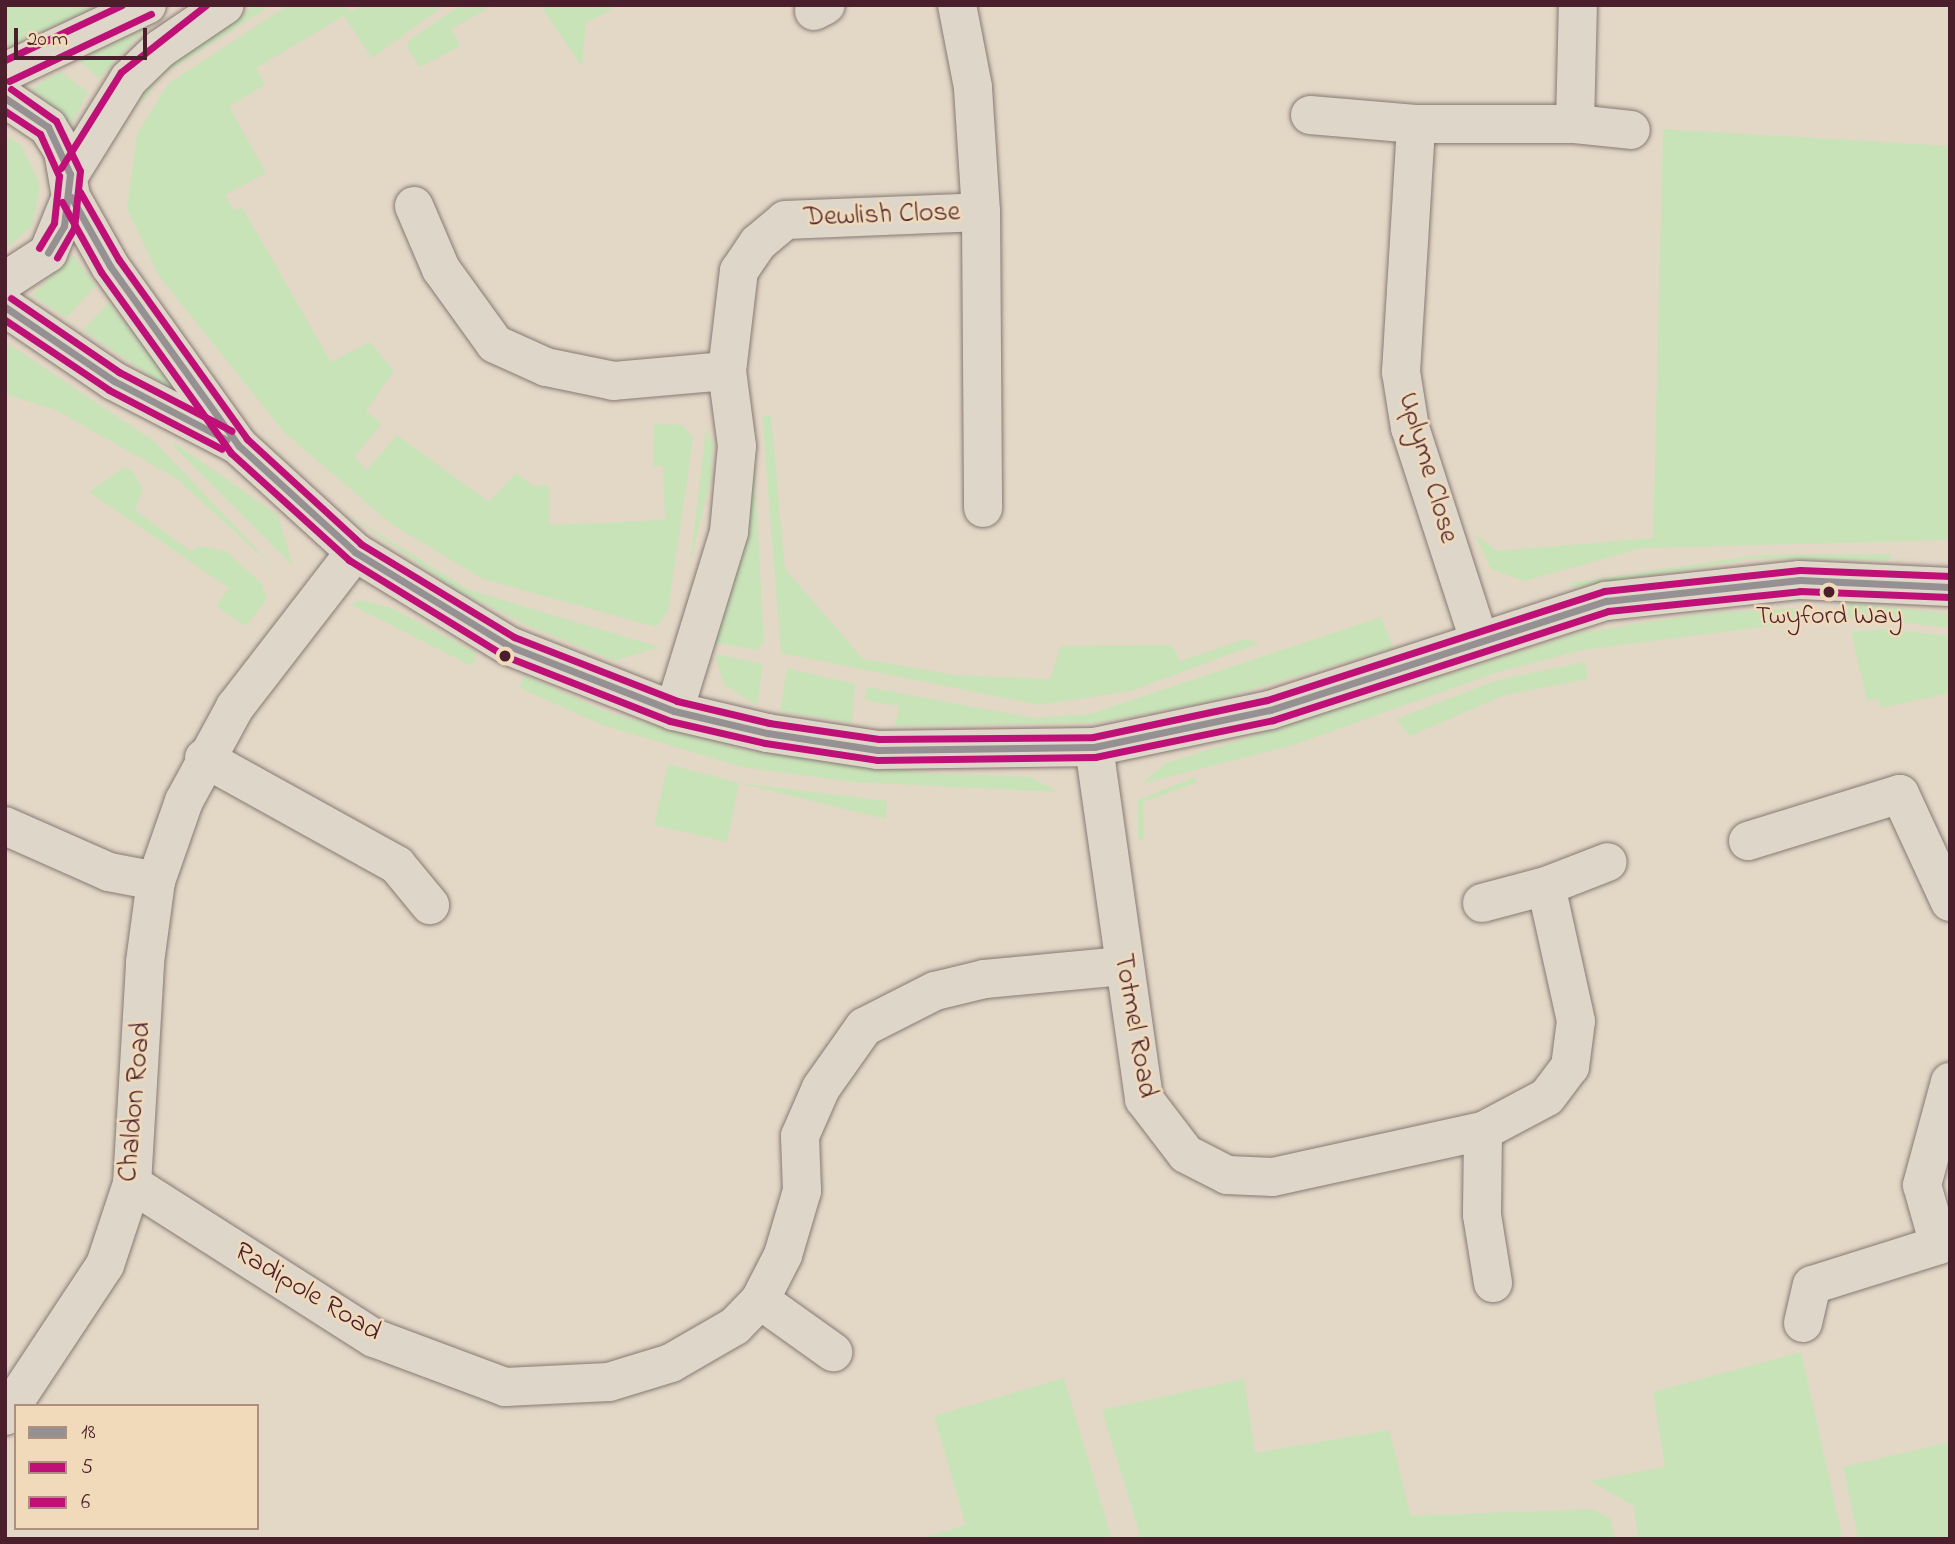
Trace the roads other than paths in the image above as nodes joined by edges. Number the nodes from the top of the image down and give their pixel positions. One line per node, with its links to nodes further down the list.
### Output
1 (147, 5): 5 (street)
2 (225, 5): 11 (street)
3 (957, 5): 13 (street, Dewlish Close)
4 (1578, 5): 9 (street)
5 (5, 72)
6 (5, 98): 11 (street)
7 (1310, 115): 8 (street)
8 (1416, 124): 9 (street); 21 (street, Uplyme Close)
9 (1575, 124): 10 (street)
10 (1631, 130)
11 (70, 186): 14 (street); 17 (street)
12 (414, 206): 16 (street)
13 (981, 212): 16 (street, Dewlish Close); 18 (street, Dewlish Close)
14 (5, 281)
15 (5, 307): 17 (street)
16 (727, 371): 22 (street, Dewlish Close)
17 (239, 446): 19 (street)
18 (983, 508)
19 (355, 552): 22 (street); 24 (street, Chaldon Road)
20 (1950, 587): 21 (street)
21 (1479, 640): 23 (street)
22 (674, 711): 23 (street)
23 (1094, 747): 33 (street, Totmel Road)
24 (204, 758): 28 (street, Chaldon Road); 32 (street)
25 (5, 826): 28 (street)
26 (1748, 841): 30 (street)
27 (1608, 862): 29 (street)
28 (156, 880): 36 (street, Chaldon Road)
29 (1546, 886): 31 (street); 35 (street, Totmel Road)
30 (1950, 902)
31 (1482, 903)
32 (429, 905)
33 (1122, 966): 35 (street, Totmel Road); 38 (street, Radipole Road)
34 (1950, 1082): 39 (street)
35 (1483, 1131): 37 (street)
36 (132, 1184): 38 (street, Radipole Road); 41 (street, Chaldon Road)
37 (1493, 1283)
38 (760, 1300): 40 (street)
39 (1803, 1323)
40 (833, 1352)
41 (5, 1416)

